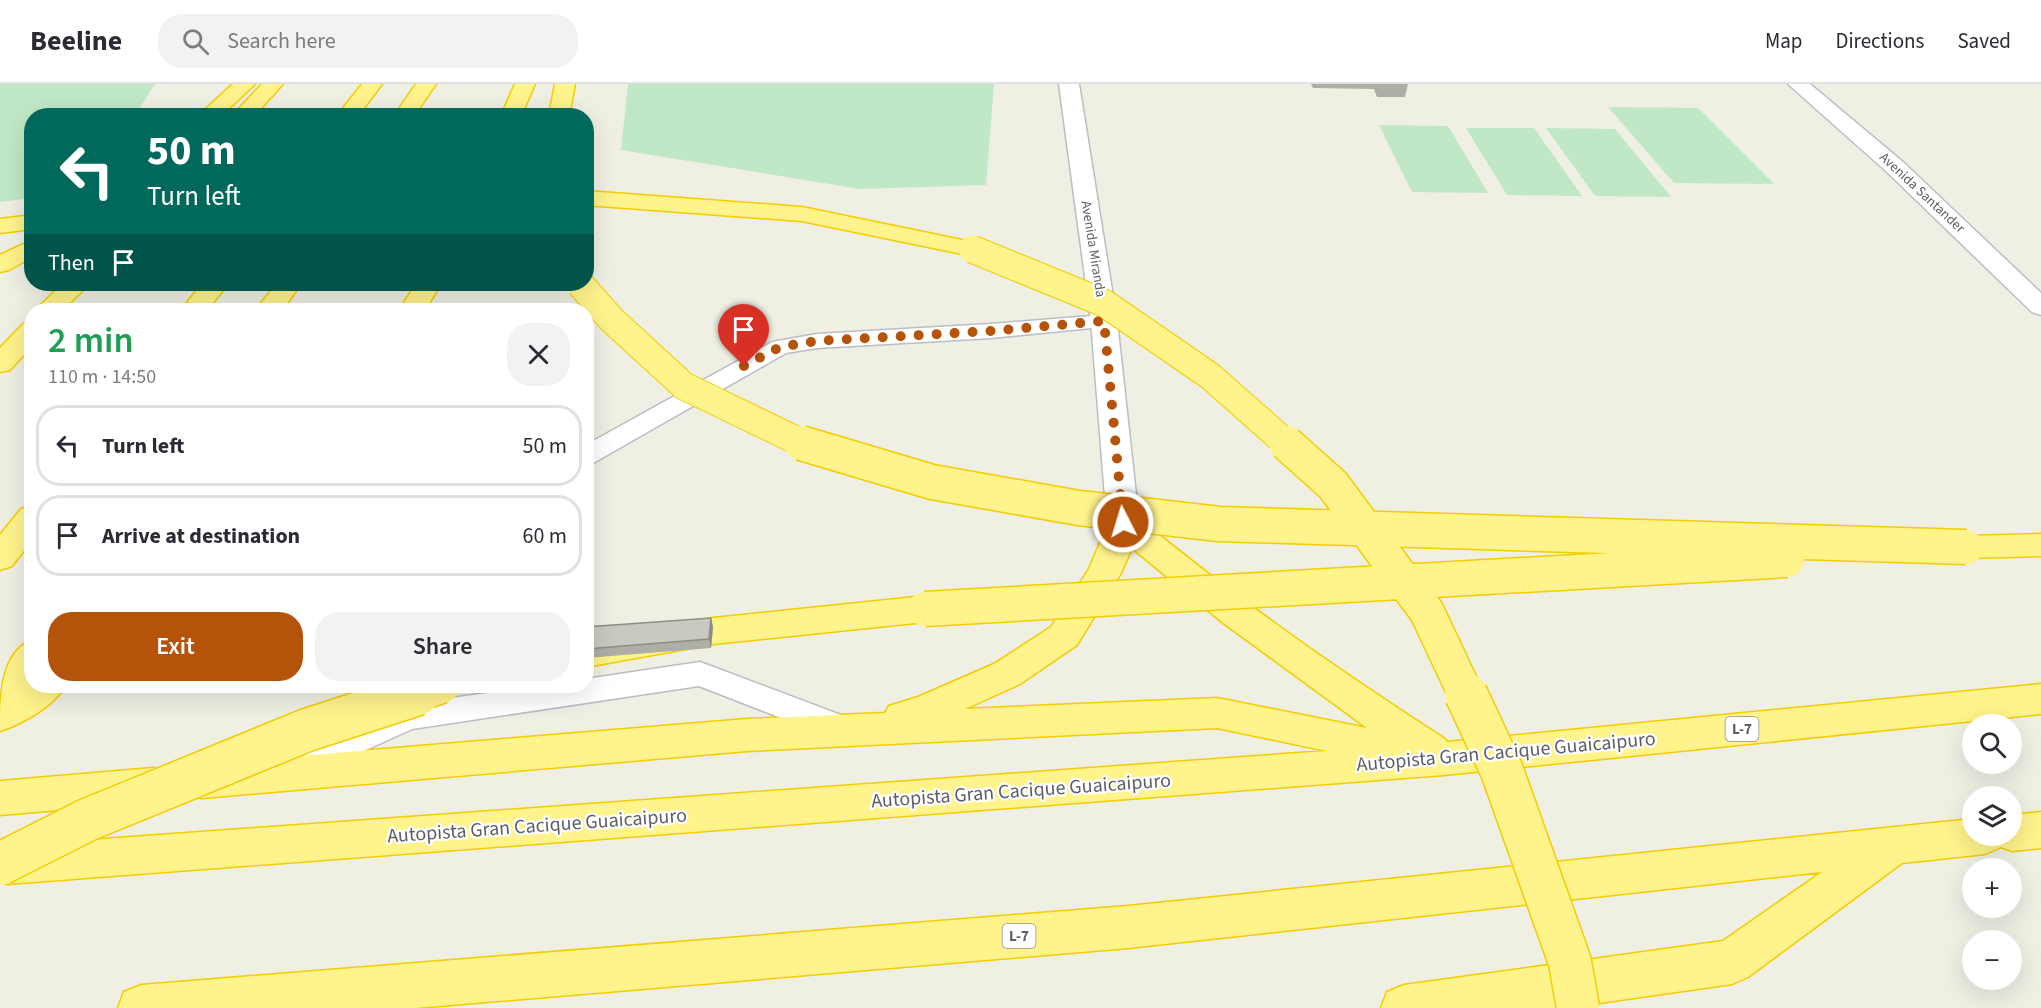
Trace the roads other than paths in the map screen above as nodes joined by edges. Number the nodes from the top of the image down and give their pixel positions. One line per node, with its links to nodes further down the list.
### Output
1 (245, 84): 9 (highway)
2 (273, 84): 10 (highway)
3 (372, 84): 11 (highway)
4 (426, 84): 12 (highway)
5 (525, 84): 13 (highway)
6 (565, 84): 14 (highway)
7 (1069, 84): 26 (street, Avenida Miranda)
8 (1798, 84): 25 (street, Avenida Santander)
9 (216, 108)
10 (250, 108)
11 (353, 108)
12 (410, 108)
13 (514, 108)
14 (560, 108)
15 (594, 198): 55 (highway, bridge)
16 (24, 223): 17 (highway)
17 (0, 226)
18 (24, 252): 19 (highway)
19 (0, 265)
20 (69, 291): 23 (highway)
21 (209, 291): 24 (highway)
22 (586, 291): 33 (highway, bridge)
23 (56, 303)
24 (200, 303)
25 (2041, 307)
26 (1104, 321): 29 (lane); 30 (street, Avenida Miranda)
27 (24, 338): 28 (highway)
28 (0, 364)
29 (594, 452)
30 (1123, 522): 44 (highway); 45 (highway)
31 (24, 527): 34 (highway)
32 (2041, 545): 33 (highway)
33 (1966, 547): 35 (highway, bridge)
34 (0, 558)
35 (594, 652)
36 (24, 666): 42 (highway)
37 (594, 690): 44 (lane)
38 (35, 693): 43 (highway)
39 (421, 693): 52 (highway, bridge)
40 (571, 693): 46 (lane)
41 (2041, 699): 45 (highway, Autopista Gran Cacique Guaicaipuro / L-7)
42 (0, 700)
43 (0, 716)
44 (847, 730): 45 (highway); 46 (highway)
45 (1444, 759): 52 (highway, Autopista Gran Cacique Guaicaipuro / L-7)
46 (281, 774): 47 (highway)
47 (0, 798)
48 (2041, 830): 49 (highway)
49 (2022, 832)
50 (1962, 838): 51 (highway, L-7)
51 (1894, 844): 53 (highway, L-7); 54 (highway)
52 (0, 864)
53 (141, 1008)
54 (1404, 1008)
55 (1578, 1008)

